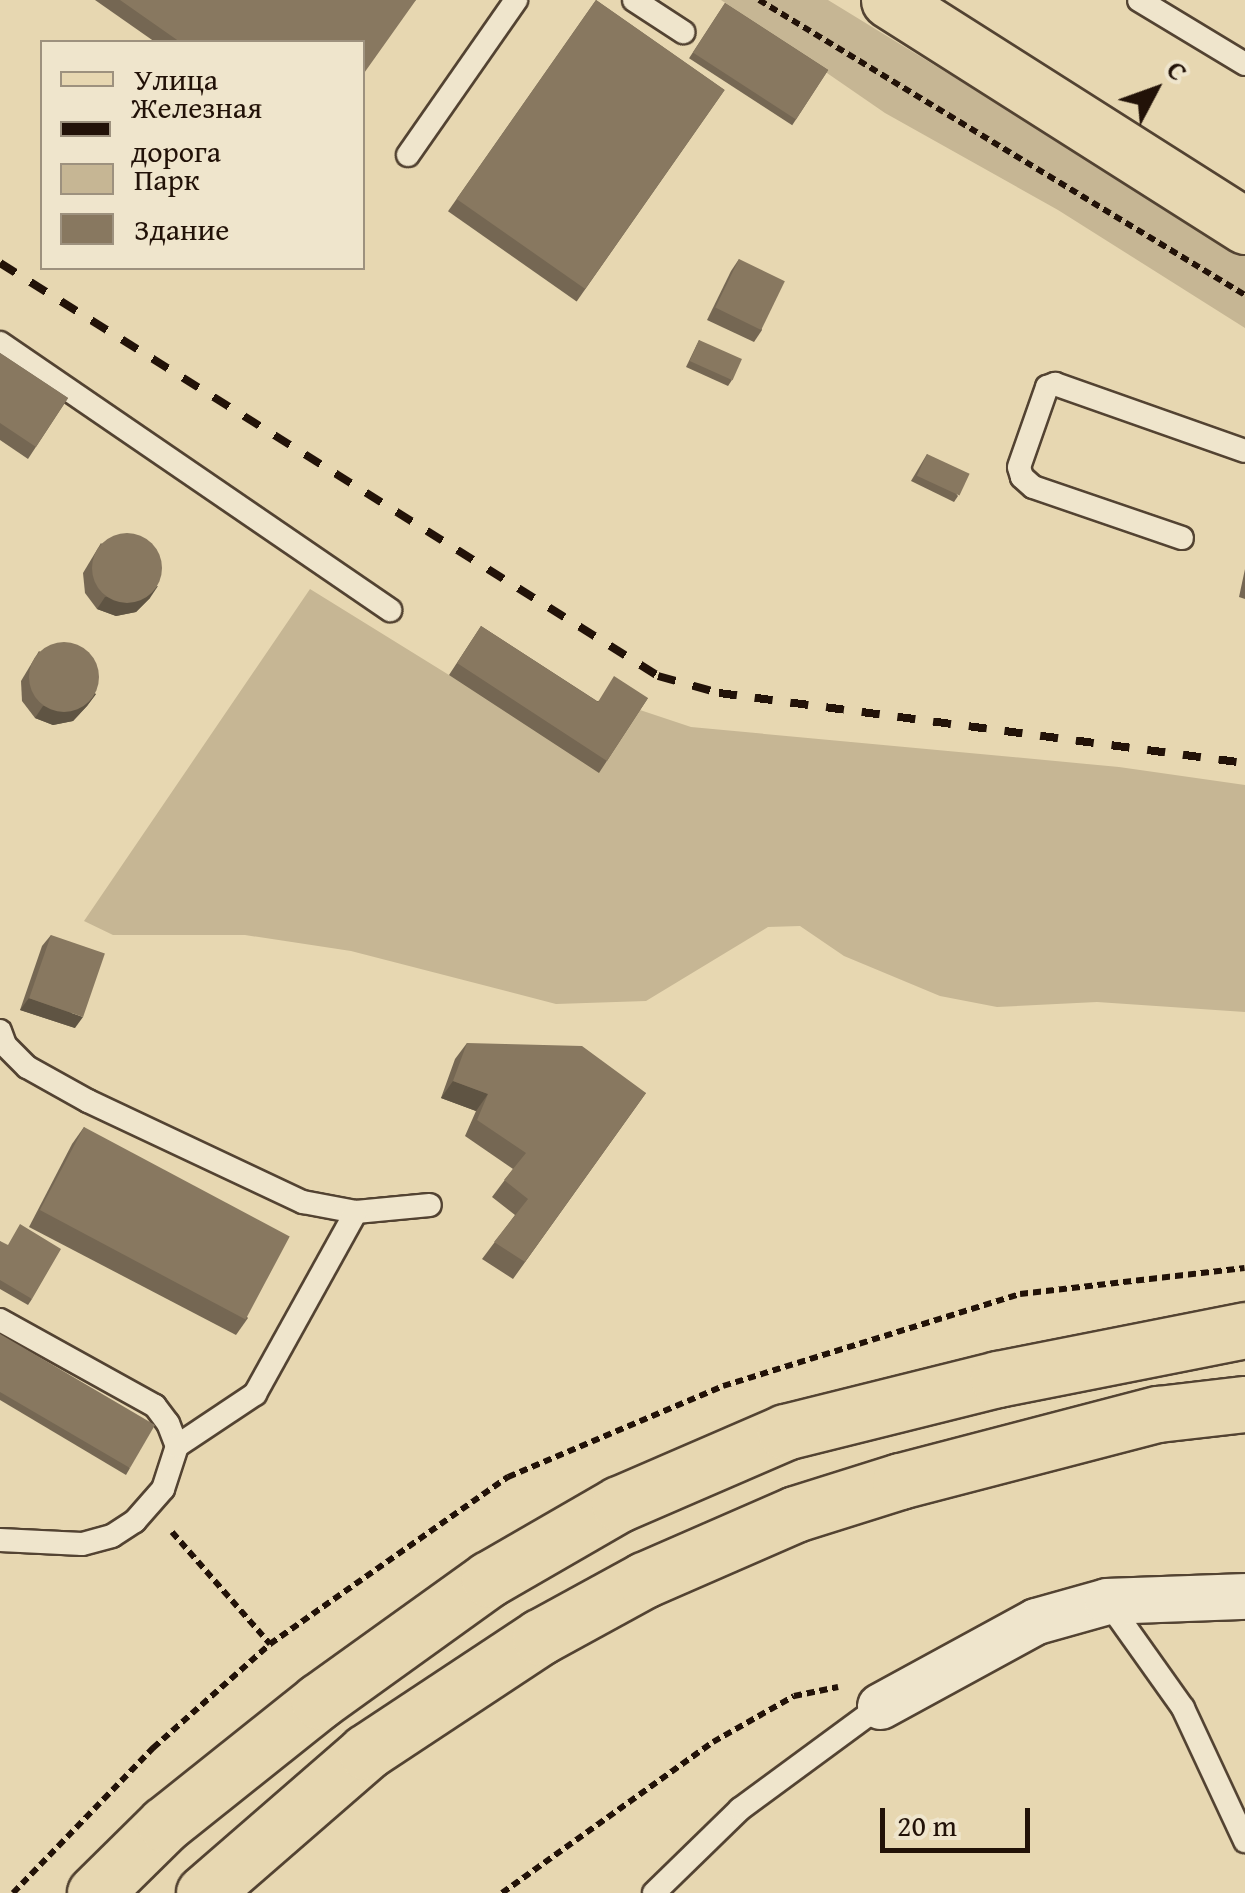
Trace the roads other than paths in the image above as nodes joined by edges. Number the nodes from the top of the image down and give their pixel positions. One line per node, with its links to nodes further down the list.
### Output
1 (516, 0): 7 (lane)
2 (634, 0): 5 (lane)
3 (889, 0): 8 (main road)
4 (1139, 0): 6 (lane)
5 (682, 32)
6 (1245, 64)
7 (408, 155)
8 (1245, 226)
9 (0, 343): 12 (lane)
10 (1245, 451): 11 (lane)
11 (1182, 538)
12 (390, 610)
13 (0, 1032): 15 (lane)
14 (430, 1205): 15 (lane)
15 (356, 1212): 19 (lane)
16 (0, 1320): 19 (lane)
17 (1245, 1330): 25 (main road)
18 (1245, 1404): 26 (main road)
19 (177, 1446): 20 (lane)
20 (0, 1540)
21 (1245, 1596): 22 (street)
22 (1108, 1601): 23 (street); 24 (lane)
23 (880, 1706): 27 (lane)
24 (1245, 1840)
25 (95, 1893)
26 (204, 1893)
27 (654, 1893)

